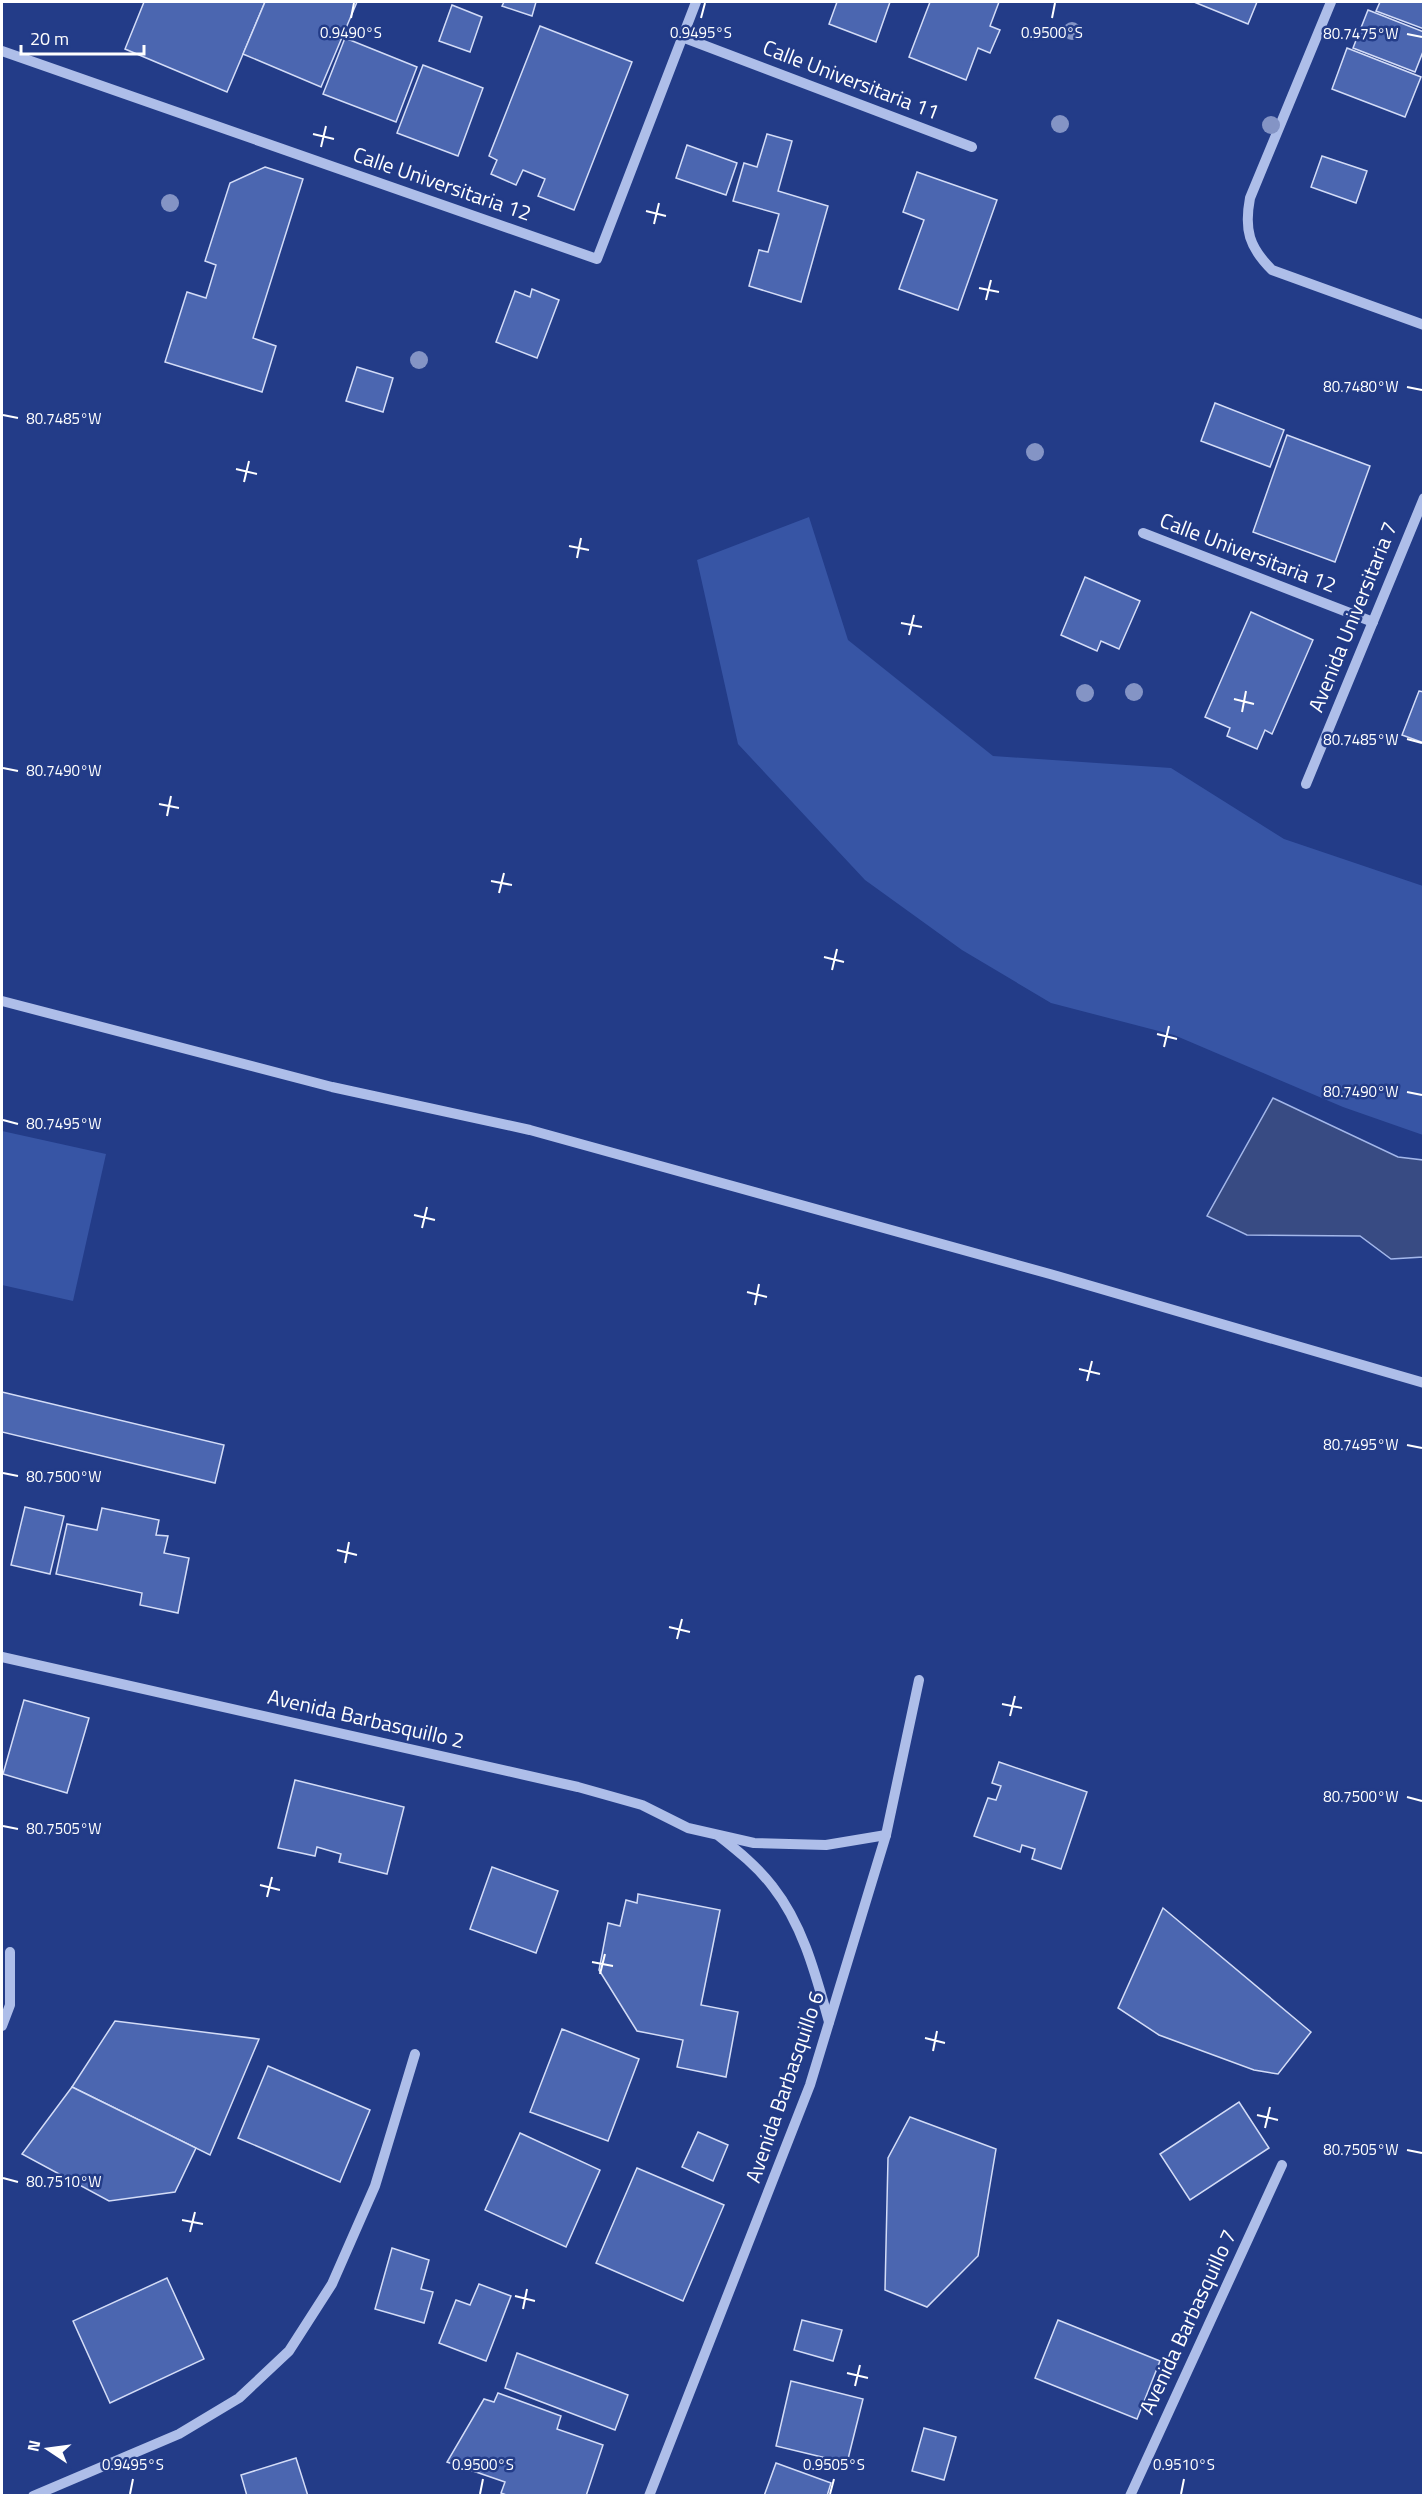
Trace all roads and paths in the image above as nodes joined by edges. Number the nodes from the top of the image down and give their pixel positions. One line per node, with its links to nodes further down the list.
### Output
1 (696, 2): 3 (street)
2 (1331, 2): 6 (street)
3 (682, 37): 4 (street, Calle Universitaria 12); 5 (street, Calle Universitaria 11)
4 (2, 51)
5 (972, 147)
6 (1424, 325)
7 (1424, 498): 9 (street, Avenida Universitaria 7)
8 (1143, 533): 9 (street, Calle Universitaria 12)
9 (1372, 622): 10 (street, Avenida Universitaria 7)
10 (1306, 784)
11 (2, 1001): 12 (street)
12 (1424, 1383)
13 (2, 1657): 15 (street, Avenida Barbasquillo 2)
14 (919, 1680): 16 (street, Avenida Barbasquillo 6)
15 (716, 1834): 16 (street, Avenida Barbasquillo 2); 18 (street)
16 (886, 1836): 18 (street, Avenida Barbasquillo 6)
17 (10, 1952): 19 (street)
18 (830, 2024): 23 (street, Avenida Barbasquillo 6)
19 (2, 2026)
20 (415, 2054): 22 (street)
21 (1282, 2165): 24 (street, Avenida Barbasquillo 7)
22 (33, 2496)
23 (649, 2496)
24 (1130, 2496)

